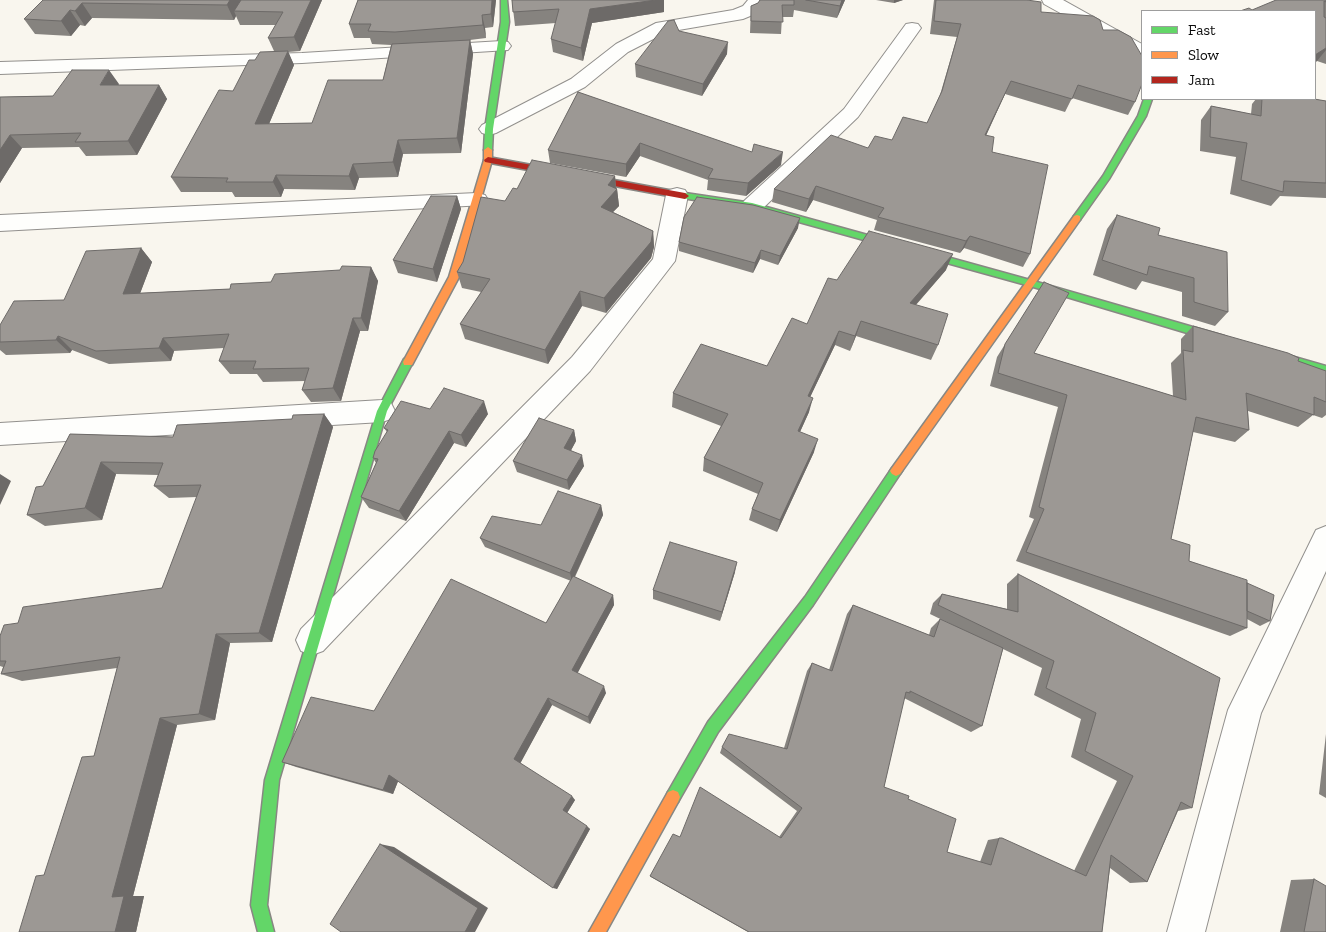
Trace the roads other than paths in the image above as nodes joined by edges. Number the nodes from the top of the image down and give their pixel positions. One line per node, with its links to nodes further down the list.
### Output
1 (504, 0): 5 (street)
2 (757, 0): 9 (street)
3 (1050, 0): 6 (street)
4 (912, 28): 13 (street)
5 (502, 46): 7 (street); 9 (street)
6 (1141, 50)
7 (0, 68)
8 (1148, 100): 15 (street)
9 (489, 129): 10 (street)
10 (488, 160): 11 (street); 12 (street)
11 (677, 195): 13 (street); 22 (street)
12 (477, 200): 14 (street); 19 (street)
13 (752, 206): 15 (street)
14 (0, 223)
15 (1030, 282): 16 (street); 24 (street)
16 (1240, 345)
17 (1269, 353): 18 (street)
18 (1326, 370)
19 (382, 410): 20 (street); 22 (street)
20 (0, 434)
21 (1326, 539): 25 (street)
22 (312, 640): 23 (street)
23 (266, 932)
24 (597, 932)
25 (1186, 932)

